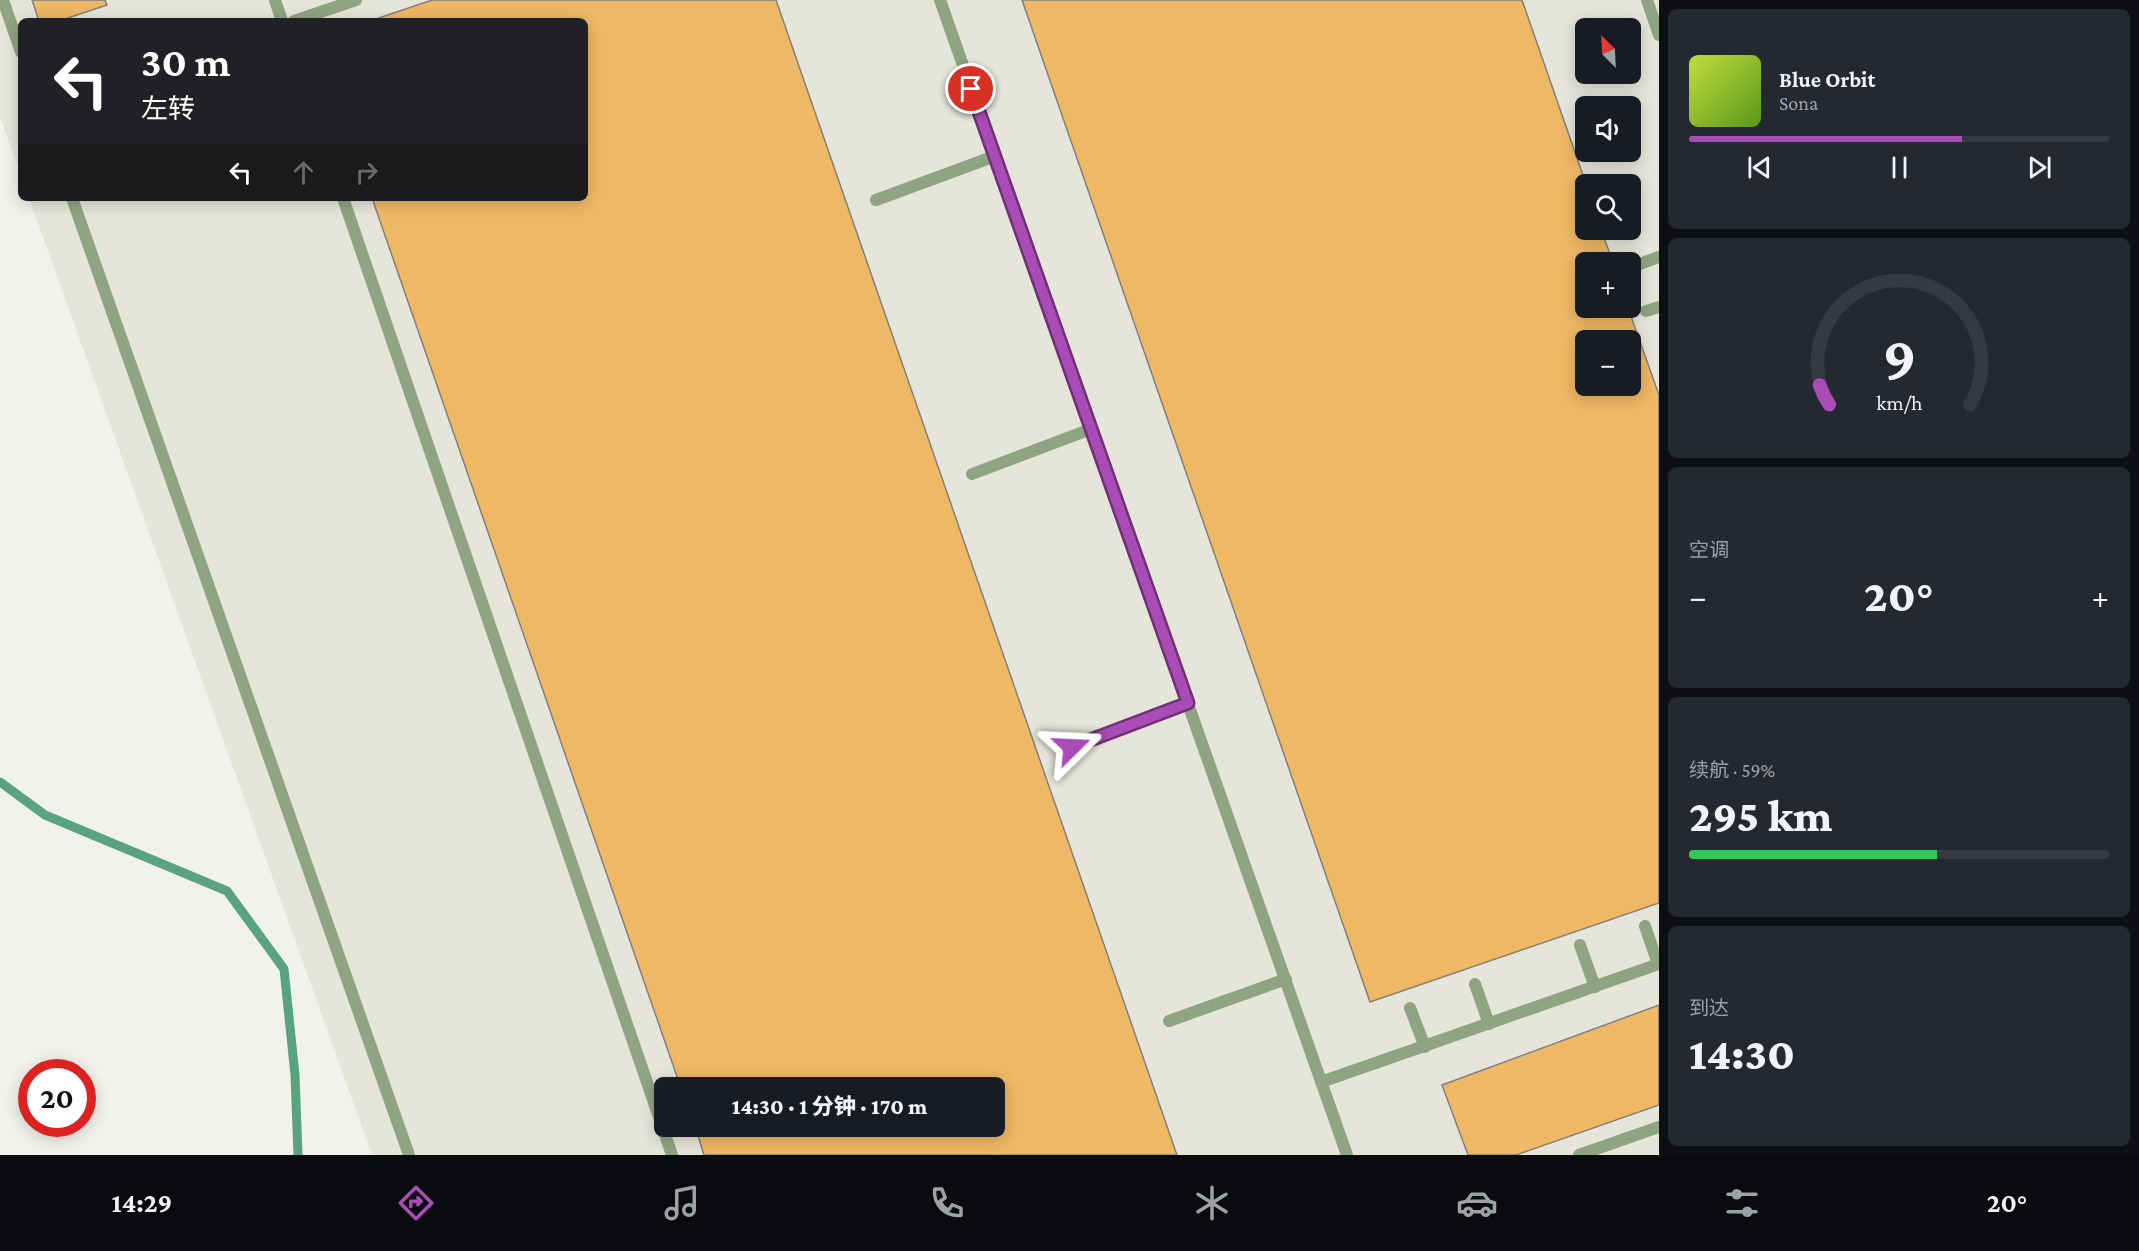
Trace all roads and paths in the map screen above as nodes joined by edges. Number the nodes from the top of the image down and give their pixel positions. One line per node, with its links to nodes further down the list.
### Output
1 (3, 0): 9 (lane)
2 (275, 0): 6 (lane)
3 (356, 0): 7 (lane)
4 (940, 0): 10 (lane)
5 (1647, 0): 8 (lane)
6 (281, 18)
7 (303, 18)
8 (1658, 30)
9 (18, 43)
10 (995, 156): 11 (lane); 18 (lane)
11 (876, 200)
12 (73, 201): 34 (lane)
13 (344, 201): 35 (lane)
14 (1659, 257): 15 (lane)
15 (1641, 263)
16 (1659, 307): 17 (lane)
17 (1646, 311)
18 (1091, 429): 19 (lane); 20 (lane)
19 (972, 474)
20 (1188, 703): 21 (lane); 25 (lane)
21 (1072, 747)
22 (1645, 926): 24 (lane)
23 (1580, 945): 27 (lane)
24 (1659, 964): 27 (lane)
25 (1286, 979): 29 (lane); 32 (lane)
26 (1475, 984): 30 (lane)
27 (1595, 987): 30 (lane)
28 (1410, 1008): 31 (lane)
29 (1169, 1021)
30 (1490, 1024): 31 (lane)
31 (1425, 1047): 32 (lane)
32 (1321, 1082): 36 (lane)
33 (1659, 1127): 37 (lane)
34 (409, 1155)
35 (672, 1155)
36 (1347, 1155)
37 (1579, 1155)

